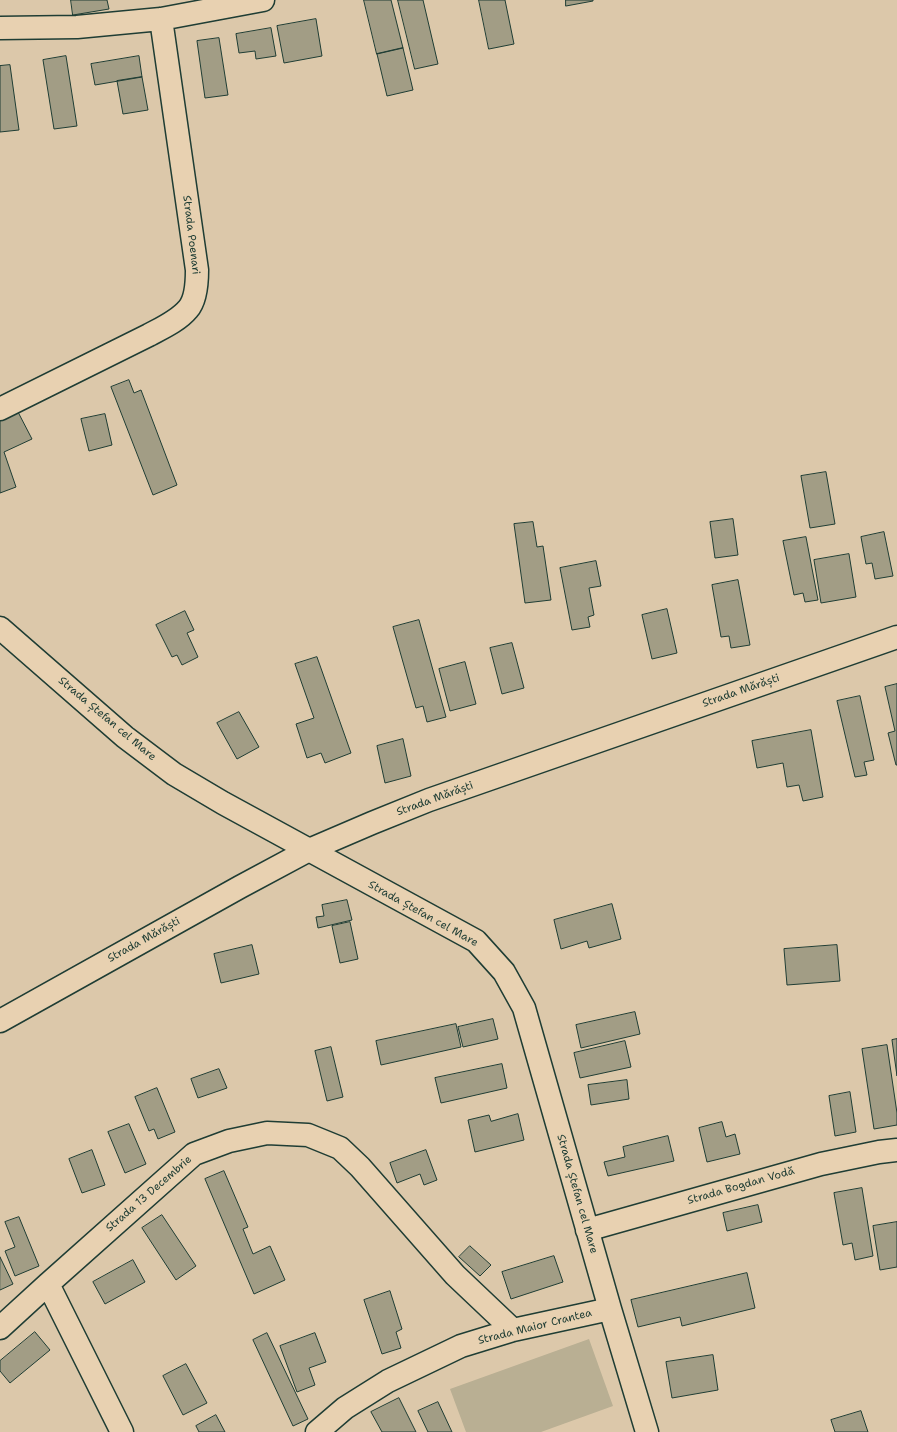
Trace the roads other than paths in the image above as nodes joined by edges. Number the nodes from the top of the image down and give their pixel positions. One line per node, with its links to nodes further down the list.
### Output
1 (264, 0): 2 (street)
2 (161, 19): 3 (street); 4 (street, Strada Poenari)
3 (0, 28)
4 (0, 409)
5 (0, 628): 7 (street, Strada Ștefan cel Mare)
6 (897, 637): 7 (street, Strada Mărăști)
7 (309, 850): 8 (street, Strada Mărăști); 10 (street, Strada Ștefan cel Mare)
8 (0, 1021)
9 (897, 1150): 10 (street, Strada Bogdan Vodă)
10 (587, 1230): 12 (street, Strada Ștefan cel Mare)
11 (48, 1284): 13 (street, Strada 13 Decembrie); 14 (street, Strada 13 Decembrie); 15 (street)
12 (610, 1309): 14 (street, Strada Maior Crantea); 17 (street, Strada Ștefan cel Mare)
13 (0, 1328)
14 (513, 1330): 16 (street, Strada Maior Crantea)
15 (122, 1432)
16 (317, 1432)
17 (647, 1432)

